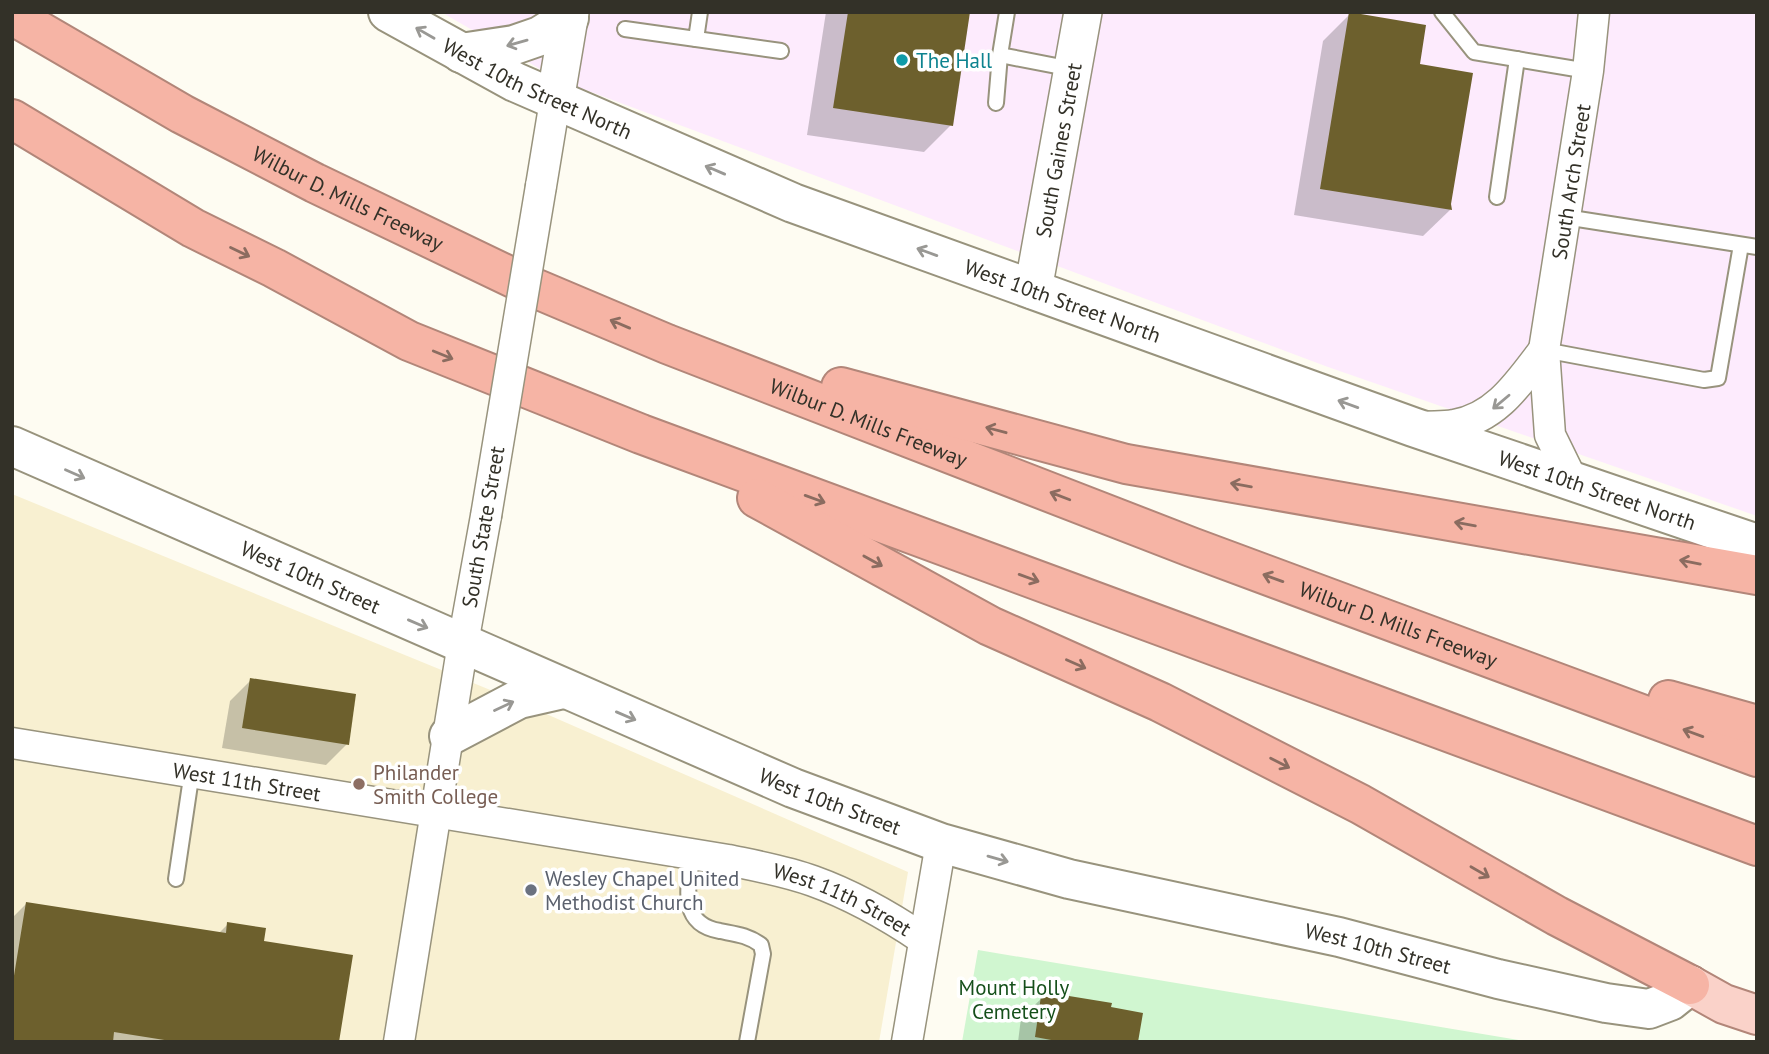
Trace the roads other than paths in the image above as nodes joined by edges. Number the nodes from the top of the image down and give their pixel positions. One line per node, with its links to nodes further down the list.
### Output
1 (44, 12): 20 (highway)
2 (388, 12): 13 (main road, West 10th Street North, one-way to 2)
3 (700, 12): 11 (lane)
4 (1007, 12): 14 (lane)
5 (1083, 12): 16 (street, South Gaines Street)
6 (1442, 12): 15 (lane)
7 (1594, 12): 17 (street, South Arch Street)
8 (12, 15): 20 (highway, Wilbur D. Mills Freeway)
9 (569, 15): 13 (main road, one-way to 13); 18 (street, South State Street)
10 (625, 29): 11 (lane)
11 (696, 39): 12 (lane)
12 (781, 51)
13 (461, 53): 18 (main road, West 10th Street North)
14 (1000, 55): 16 (lane); 19 (lane)
15 (1517, 59): 17 (lane); 23 (lane)
16 (1073, 69): 28 (street, South Gaines Street)
17 (1588, 71): 24 (street, South Arch Street)
18 (555, 101): 28 (main road, West 10th Street North, one-way to 18); 38 (street, South State Street, bridge)
19 (996, 103)
20 (182, 114): 29 (highway, Wilbur D. Mills Freeway, one-way to 20)
21 (12, 119): 25 (highway)
22 (12, 139): 25 (highway)
23 (1497, 197)
24 (1565, 217): 26 (lane); 30 (street, South Arch Street)
25 (193, 228): 32 (highway, one-way to 32)
26 (1741, 244): 27 (lane); 30 (lane)
27 (1757, 247)
28 (1034, 290): 31 (main road, West 10th Street North, one-way to 28)
29 (667, 344): 36 (highway, one-way to 29); 37 (highway, Wilbur D. Mills Freeway, one-way to 29)
30 (1544, 349): 31 (street, South Arch Street, one-way to 31); 34 (street, South Arch Street)
31 (1413, 427): 34 (main road, West 10th Street North)
32 (641, 434): 45 (highway, one-way to 45); 53 (highway, one-way to 53)
33 (12, 446): 38 (main road, West 10th Street, one-way to 38)
34 (1573, 482): 35 (main road, West 10th Street North)
35 (1757, 544)
36 (1757, 575)
37 (1385, 620): 40 (highway); 43 (highway, Wilbur D. Mills Freeway, one-way to 37)
38 (463, 643): 39 (main road, West 10th Street); 41 (street, South State Street)
39 (564, 690): 41 (main road, one-way to 39); 47 (main road, West 10th Street, one-way to 47)
40 (1757, 725)
41 (449, 736): 46 (street, South State Street)
42 (12, 743): 44 (street, West 11th Street)
43 (1757, 757)
44 (192, 771): 46 (street, West 11th Street); 51 (lane)
45 (1638, 803): 48 (highway); 50 (highway)
46 (437, 813): 49 (street, West 11th Street); 55 (street, South State Street)
47 (941, 843): 52 (street); 53 (main road, West 10th Street, one-way to 53)
48 (1757, 846)
49 (693, 855): 52 (street, West 11th Street); 56 (lane)
50 (1757, 870)
51 (176, 879)
52 (923, 939): 57 (street)
53 (1690, 985): 54 (main road)
54 (1757, 1014)
55 (399, 1042)
56 (747, 1042)
57 (907, 1042)

